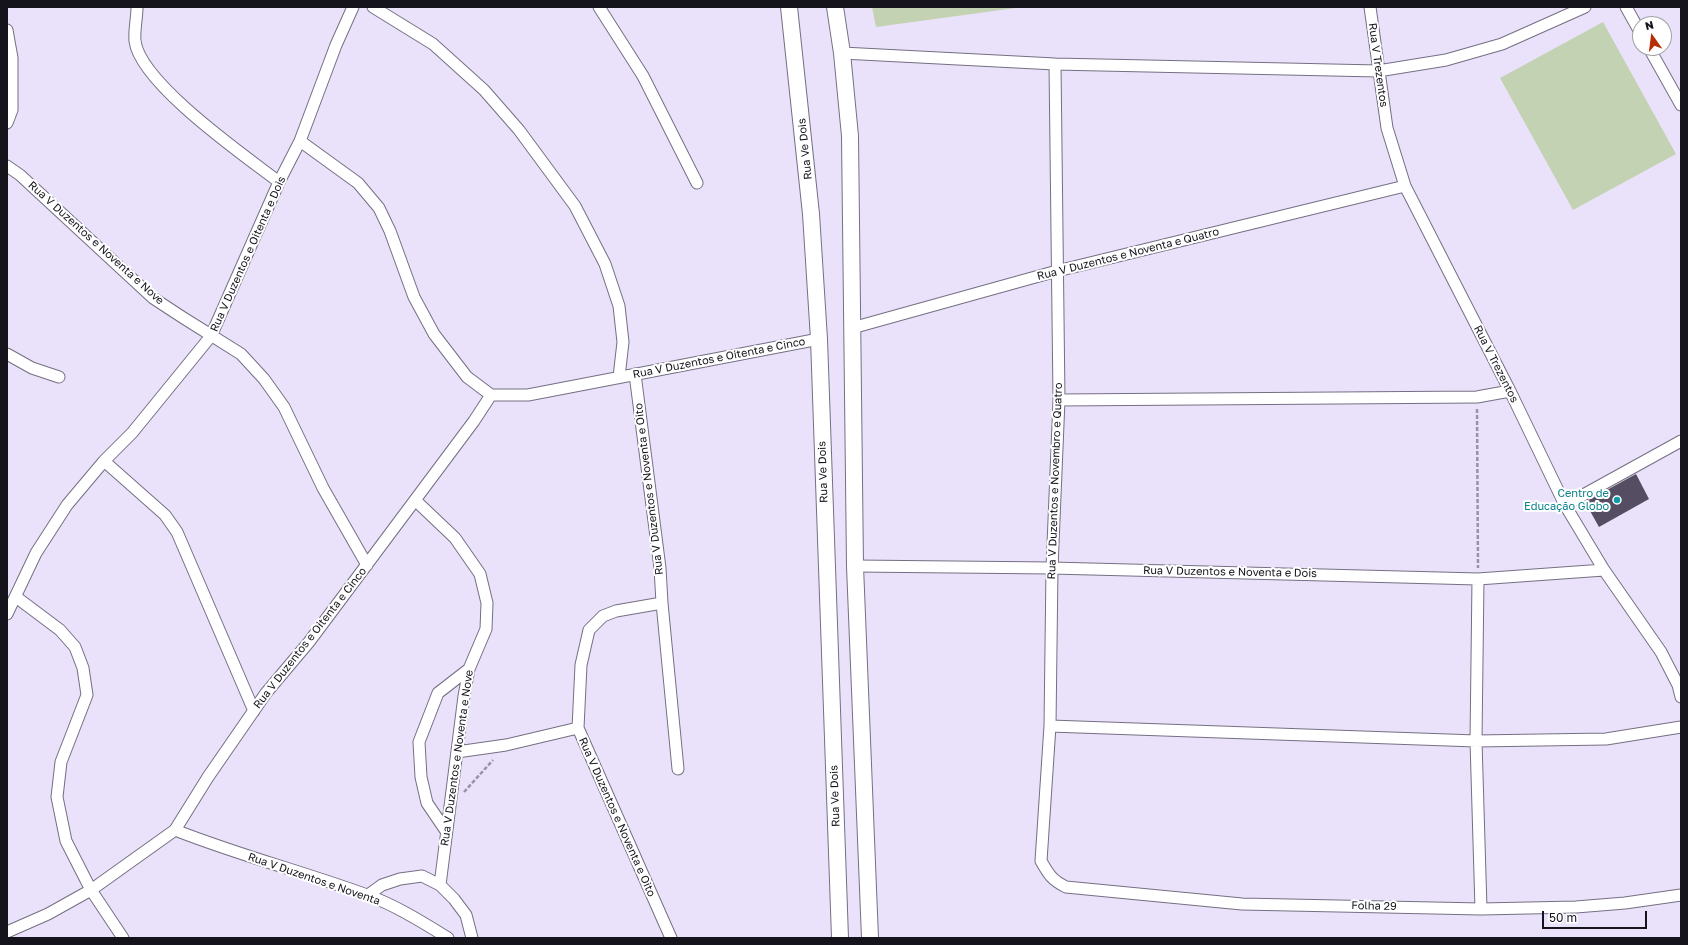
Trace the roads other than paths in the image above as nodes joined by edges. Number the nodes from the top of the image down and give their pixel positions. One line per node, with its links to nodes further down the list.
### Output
1 (138, 7): 20 (street)
2 (353, 7): 18 (street, Rua V Duzentos e Oitenta e Dois)
3 (373, 7): 30 (street, Rua V Duzentos e Oitenta e Cinco)
4 (599, 7): 21 (street)
5 (789, 7): 26 (main road, Rua Ve Dois)
6 (835, 7): 12 (main road)
7 (1370, 7): 15 (street, Rua V Trezentos)
8 (1585, 7): 15 (street)
9 (1626, 7): 10 (street)
10 (1632, 18)
11 (7, 30): 17 (street)
12 (842, 53): 14 (street); 24 (main road)
13 (1653, 56): 16 (street)
14 (1055, 64): 15 (street); 23 (street, Rua V Duzentos e Novembro e Quatro)
15 (1378, 71): 22 (street, Rua V Trezentos)
16 (1681, 105)
17 (7, 123)
18 (300, 141): 20 (street, Rua V Duzentos e Oitenta e Dois); 32 (street)
19 (7, 166): 25 (street, Rua V Duzentos e Noventa e Nove)
20 (279, 182): 25 (street, Rua V Duzentos e Oitenta e Dois)
21 (697, 183)
22 (1405, 186): 23 (street, Rua V Duzentos e Noventa e Quatro); 31 (street, Rua V Trezentos)
23 (1058, 271): 24 (street, Rua V Duzentos e Noventa e Quatro); 33 (street, Rua V Duzentos e Novembro e Quatro)
24 (852, 328): 39 (main road)
25 (211, 336): 35 (street, Rua V Duzentos e Oitenta e Dois); 38 (street, Rua V Duzentos e Noventa e Nove)
26 (819, 339): 28 (street, Rua V Duzentos e Oitenta e Cinco); 68 (main road, Rua Ve Dois)
27 (7, 354): 29 (street)
28 (635, 374): 30 (street, Rua V Duzentos e Oitenta e Cinco); 44 (street, Rua V Duzentos e Noventa e Oito)
29 (59, 377)
30 (620, 377): 32 (street, Rua V Duzentos e Oitenta e Cinco)
31 (1510, 391): 33 (street); 37 (street, Rua V Trezentos)
32 (491, 395): 36 (street, Rua V Duzentos e Oitenta e Cinco)
33 (1058, 400): 40 (street, Rua V Duzentos e Novembro e Quatro)
34 (1681, 441): 37 (street)
35 (104, 461): 43 (street, Rua V Duzentos e Oitenta e Dois); 48 (street)
36 (415, 500): 38 (street, Rua V Duzentos e Oitenta e Cinco); 46 (street, Rua V Duzentos e Noventa e Nove)
37 (1565, 505): 41 (street, Rua V Trezentos)
38 (367, 565): 48 (street, Rua V Duzentos e Oitenta e Cinco)
39 (855, 566): 40 (street, Rua V Duzentos e Noventa e Dois); 69 (main road)
40 (1052, 568): 42 (street, Rua V Duzentos e Noventa e Dois); 49 (street, Rua V Duzentos e Novembro e Quatro)
41 (1604, 570): 42 (street, Rua V Duzentos e Noventa e Dois); 47 (street, Rua V Trezentos)
42 (1478, 579): 52 (street)
43 (16, 597): 45 (street, Rua V Duzentos e Oitenta e Dois); 59 (street)
44 (662, 603): 51 (street, Rua V Duzentos e Noventa e Oito); 54 (street, Rua V Duzentos e Noventa e Oito)
45 (7, 614)
46 (469, 669): 53 (street, Rua V Duzentos e Noventa e Nove); 56 (street)
47 (1681, 697)
48 (254, 711): 55 (street, Rua V Duzentos e Oitenta e Cinco)
49 (1050, 726): 52 (street); 58 (street, Rua V Duzentos e Novembro e Quatro)
50 (1681, 727): 52 (street)
51 (578, 728): 53 (street); 67 (street, Rua V Duzentos e Noventa e Oito)
52 (1476, 742): 62 (street)
53 (457, 752): 56 (street, Rua V Duzentos e Noventa e Nove)
54 (678, 769)
55 (175, 830): 59 (street, Rua V Duzentos e Oitenta e Cinco); 61 (street, Rua V Duzentos e Noventa)
56 (446, 830): 57 (street, Rua V Duzentos e Noventa e Nove)
57 (440, 885): 61 (street); 66 (street)
58 (1066, 887): 62 (street, Folha 29)
59 (91, 890): 63 (street, Rua V Duzentos e Oitenta e Cinco); 64 (street)
60 (1681, 894): 62 (street, Folha 29)
61 (368, 895): 65 (street, Rua V Duzentos e Noventa)
62 (1481, 909)
63 (7, 932)
64 (123, 938)
65 (448, 938)
66 (472, 938)
67 (671, 938)
68 (840, 938)
69 (870, 938)

